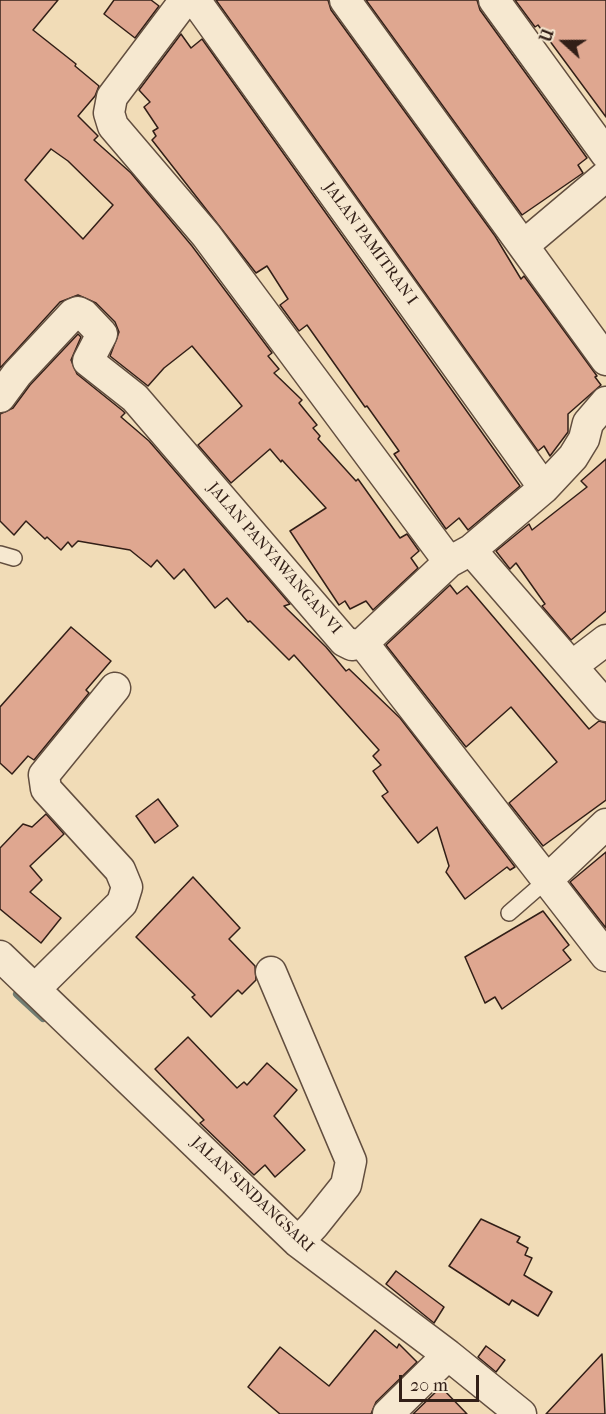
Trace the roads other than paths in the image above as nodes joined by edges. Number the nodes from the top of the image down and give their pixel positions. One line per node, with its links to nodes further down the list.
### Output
1 (185, 0): 12 (street)
2 (195, 0): 11 (street, JALAN PAMITRAN I)
3 (345, 0): 7 (street)
4 (494, 0): 5 (street)
5 (606, 154)
6 (606, 176): 7 (street)
7 (524, 245): 8 (street)
8 (606, 360)
9 (0, 397): 14 (street, JALAN PANYAWANGAN VI)
10 (606, 402): 11 (street)
11 (544, 488): 12 (street)
12 (460, 556): 14 (street); 15 (street)
13 (606, 640): 15 (street)
14 (363, 643): 19 (street, JALAN PANYAWANGAN VI)
15 (572, 666): 17 (street)
16 (115, 688): 24 (street)
17 (606, 706)
18 (606, 824): 19 (street)
19 (548, 879): 20 (lane); 22 (street, JALAN PANYAWANGAN VI)
20 (509, 913)
21 (0, 956): 24 (street, JALAN SINDANGSARI)
22 (606, 956)
23 (271, 972): 25 (street)
24 (36, 988): 25 (street, JALAN SINDANGSARI)
25 (298, 1242): 26 (street, JALAN SINDANGSARI)
26 (448, 1355): 27 (street); 28 (street, JALAN SINDANGSARI)
27 (388, 1414)
28 (521, 1414)

